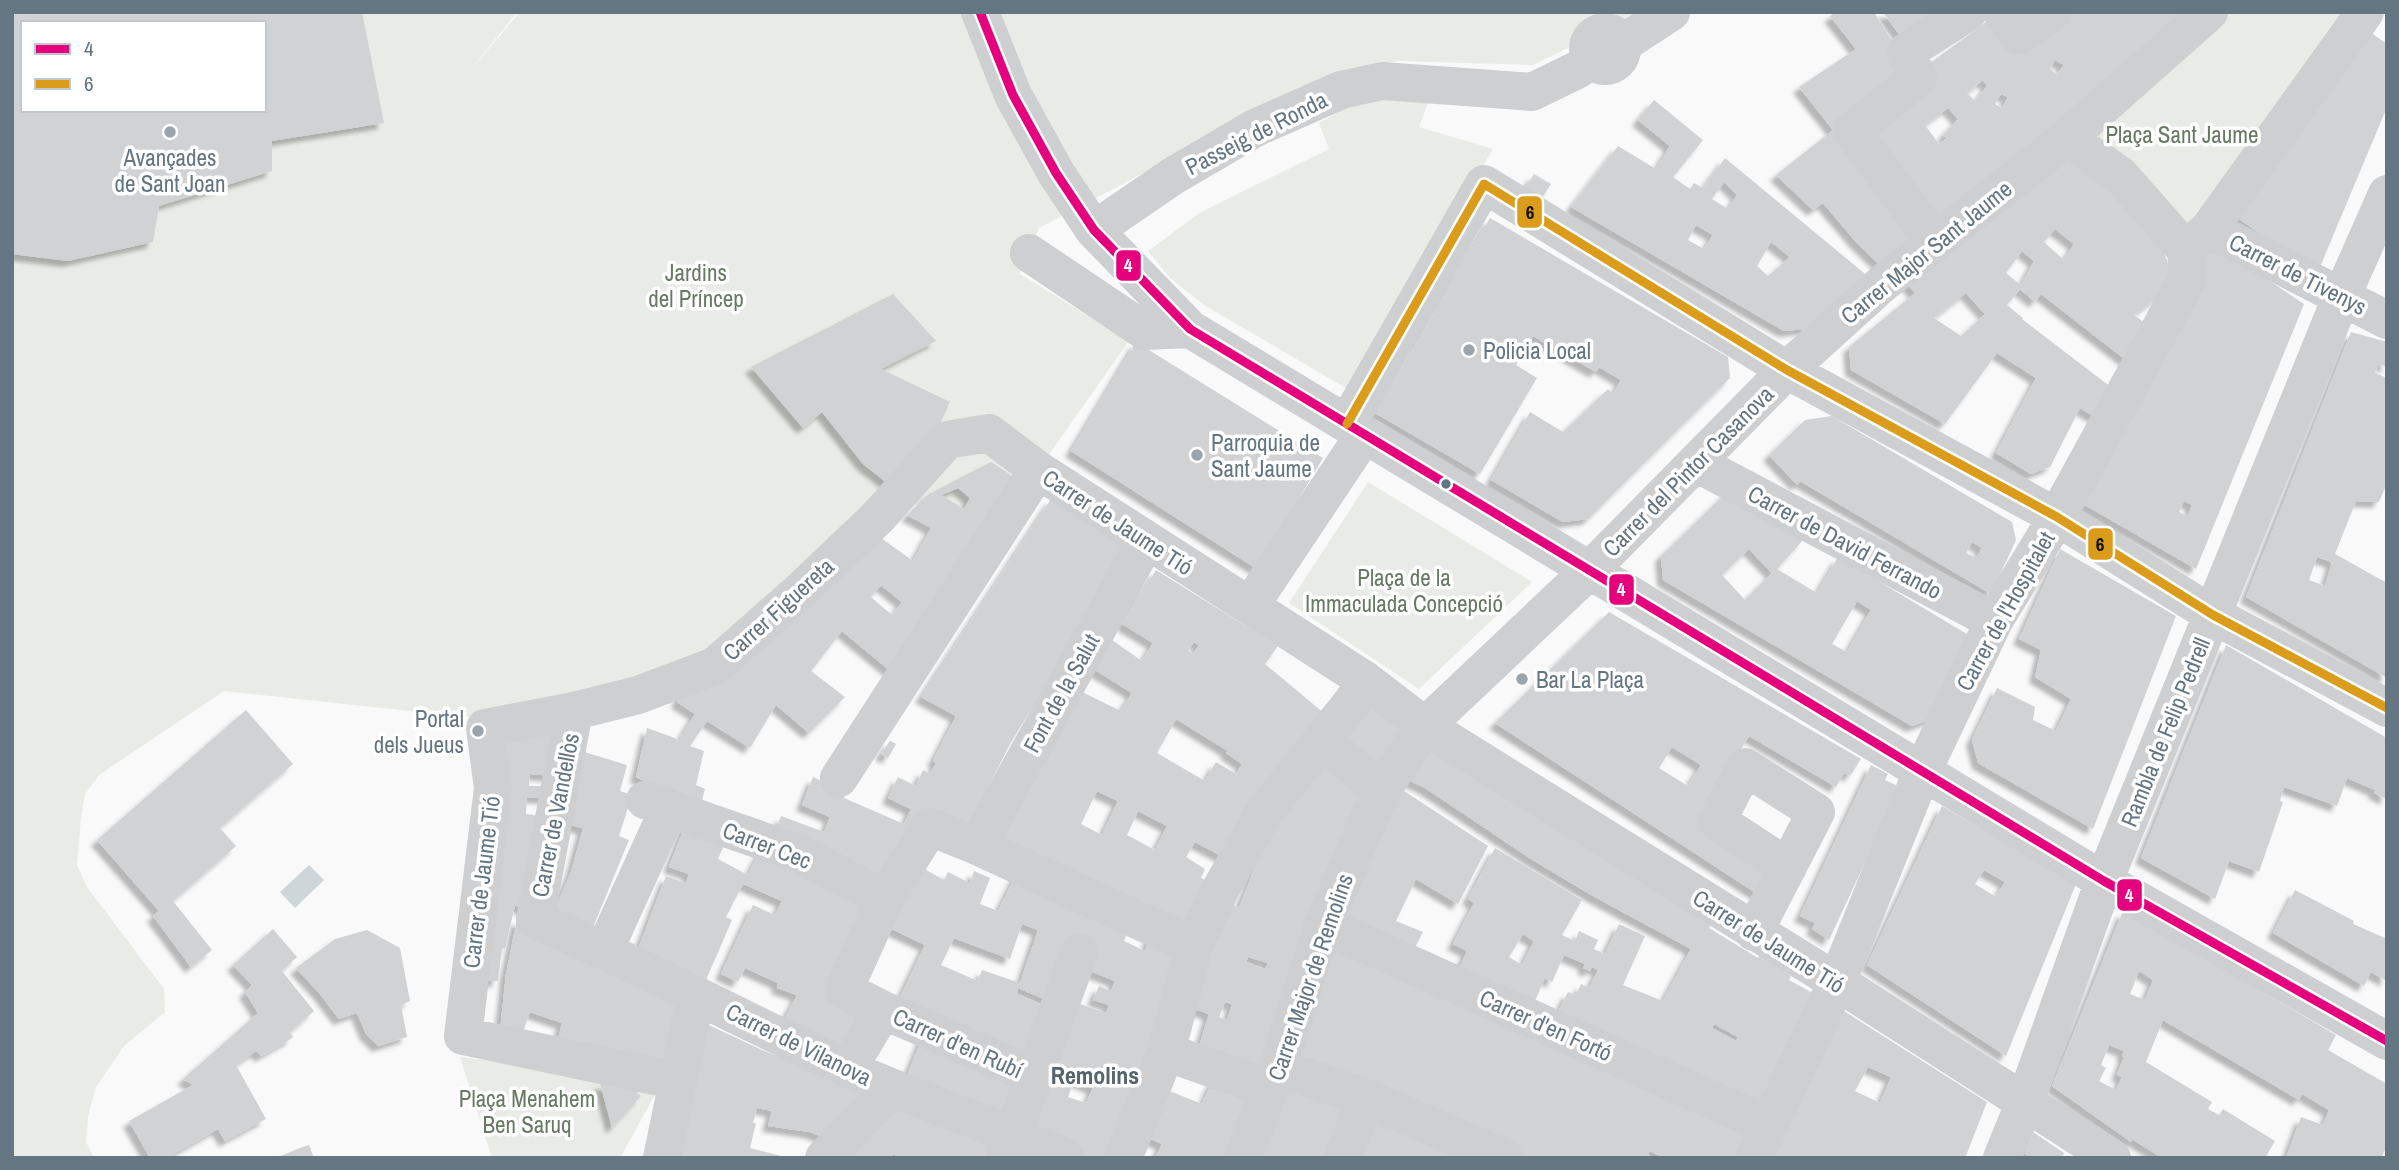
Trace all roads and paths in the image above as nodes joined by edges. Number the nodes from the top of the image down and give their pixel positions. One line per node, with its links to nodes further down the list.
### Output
1 (980, 12): 10 (street)
2 (1671, 12): 10 (street, Passeig de Ronda)
3 (1968, 12): 12 (street)
4 (2002, 12): 5 (street)
5 (2052, 12)
6 (2209, 12): 8 (street)
7 (2365, 12): 11 (street)
8 (2067, 138): 11 (street); 12 (street, Carrer Major Sant Jaume)
9 (2387, 194): 14 (street, Rambla de Felip Pedrell)
10 (1094, 229): 16 (street)
11 (2198, 239): 14 (street, Carrer de Tivenys); 22 (street, Carrer de l'Hospitalet)
12 (1935, 242): 17 (street, Carrer Major Sant Jaume)
13 (1029, 253): 16 (street)
14 (2341, 298): 15 (street, Carrer de Tivenys); 26 (street, Rambla de Felip Pedrell)
15 (2387, 320)
16 (1189, 329): 18 (street)
17 (1787, 370): 18 (street); 20 (street, Carrer del Pintor Casanova); 22 (street)
18 (1355, 430): 24 (street); 25 (street)
19 (989, 433): 21 (street, Carrer de Jaume Tió); 30 (street, Carrer Figuereta)
20 (1696, 463): 24 (street, Carrer del Pintor Casanova); 27 (street, Carrer de David Ferrando)
21 (1038, 470): 23 (street, Carrer de Jaume Tió); 35 (street)
22 (2057, 517): 26 (street); 27 (street, Carrer de l'Hospitalet)
23 (1146, 541): 25 (street, Carrer de Jaume Tió); 37 (street, Font de la Salut)
24 (1589, 571): 31 (street); 34 (street)
25 (1250, 606): 28 (street)
26 (2213, 615): 29 (street); 39 (street, Rambla de Felip Pedrell)
27 (1994, 621): 34 (street, Carrer de l'Hospitalet)
28 (1365, 680): 31 (street); 33 (street)
29 (2387, 708)
30 (574, 711): 32 (street, Carrer Figuereta); 41 (street, Carrer de Vandellòs)
31 (1424, 726): 36 (street, Carrer Major de Remolins); 43 (street, Carrer de Jaume Tió)
32 (485, 728): 55 (street, Carrer de Jaume Tió)
33 (1322, 740): 36 (street); 44 (street)
34 (1922, 772): 39 (street); 47 (street, Carrer de l'Hospitalet)
35 (839, 778)
36 (1381, 791): 42 (street, Carrer Major de Remolins)
37 (976, 846): 40 (street); 44 (street)
38 (1787, 867): 43 (street)
39 (2104, 881): 50 (street); 58 (street, Rambla de Felip Pedrell)
40 (885, 899): 45 (street, Carrer Cec); 49 (street, Carrer d'en Rubí)
41 (536, 920): 45 (street, Carrer de Vilanova)
42 (1323, 925): 54 (street, Carrer Major de Remolins); 59 (street, Carrer d'en Fortó)
43 (1754, 932): 47 (street, Carrer de Jaume Tió)
44 (1194, 946): 51 (street)
45 (606, 950): 48 (street, Carrer de Vilanova)
46 (1079, 953): 53 (street)
47 (1837, 982): 58 (street, Carrer de Jaume Tió); 59 (street, Carrer de l'Hospitalet)
48 (696, 995): 52 (street, Carrer de Vilanova); 55 (street)
49 (883, 1010): 52 (street); 53 (street, Carrer d'en Rubí)
50 (2387, 1041)
51 (1166, 1052): 54 (street); 64 (street)
52 (848, 1069): 56 (street, Carrer de Vilanova)
53 (1034, 1076): 60 (street)
54 (1274, 1078): 57 (street); 65 (street, Carrer Major de Remolins)
55 (678, 1081): 61 (street)
56 (892, 1088): 60 (street, Carrer de Vilanova); 62 (street)
57 (1366, 1098): 66 (street); 67 (street)
58 (2025, 1102): 68 (street, Rambla de Felip Pedrell); 69 (street, Carrer de Jaume Tió)
59 (1761, 1141)
60 (1009, 1146): 63 (street, Carrer de Vilanova)
61 (662, 1158)
62 (824, 1158)
63 (1066, 1158)
64 (1123, 1158)
65 (1243, 1158)
66 (1343, 1158)
67 (1504, 1158)
68 (2002, 1158)
69 (2112, 1158)

